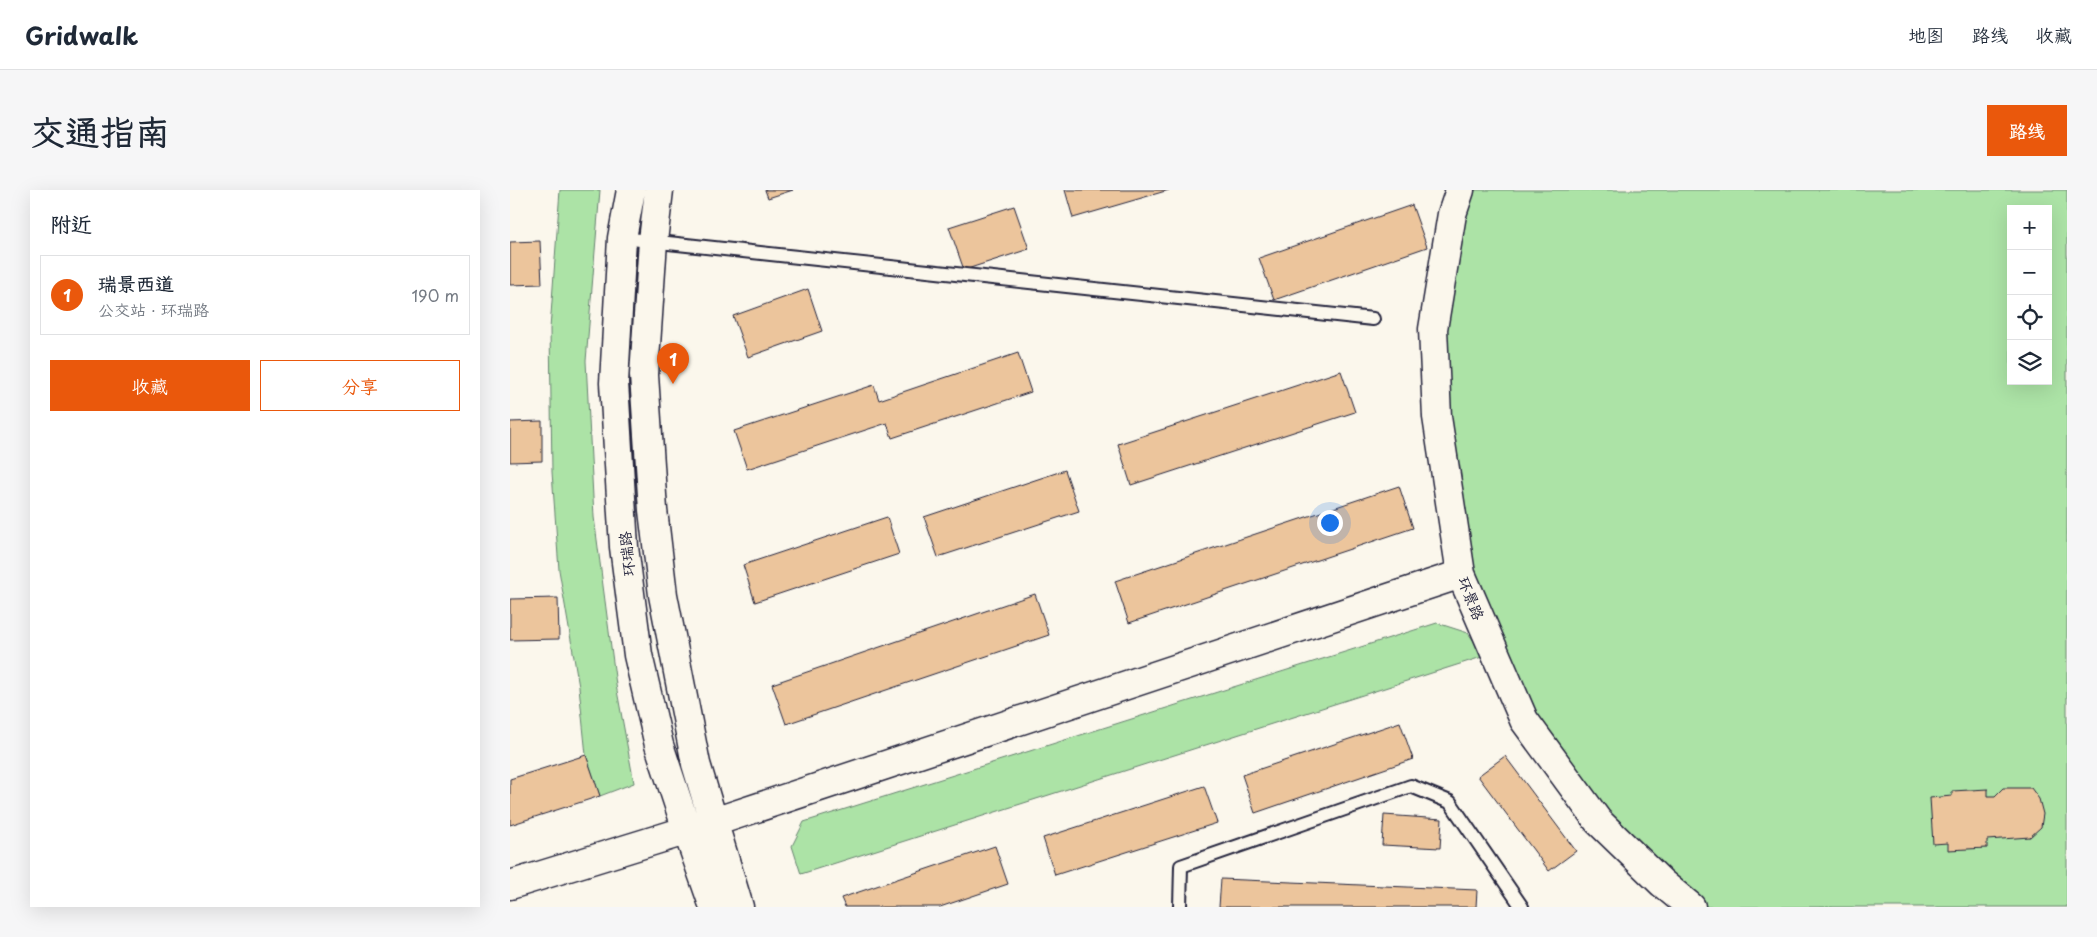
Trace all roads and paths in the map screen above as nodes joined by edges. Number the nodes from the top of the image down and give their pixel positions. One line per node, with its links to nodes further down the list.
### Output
1 (631, 190): 4 (street, 环瑞路)
2 (659, 190): 5 (street)
3 (1460, 190): 7 (street, 环景路)
4 (622, 238): 5 (lane); 9 (street, 环瑞路)
5 (653, 241): 6 (lane); 8 (street)
6 (1373, 319)
7 (1461, 574): 8 (street); 15 (street, 环景路)
8 (714, 822): 9 (street); 12 (street)
9 (686, 830): 10 (street); 11 (street, 环瑞路)
10 (510, 884)
11 (714, 907)
12 (739, 907)
13 (1180, 907): 14 (lane)
14 (1522, 907)
15 (1690, 907)

